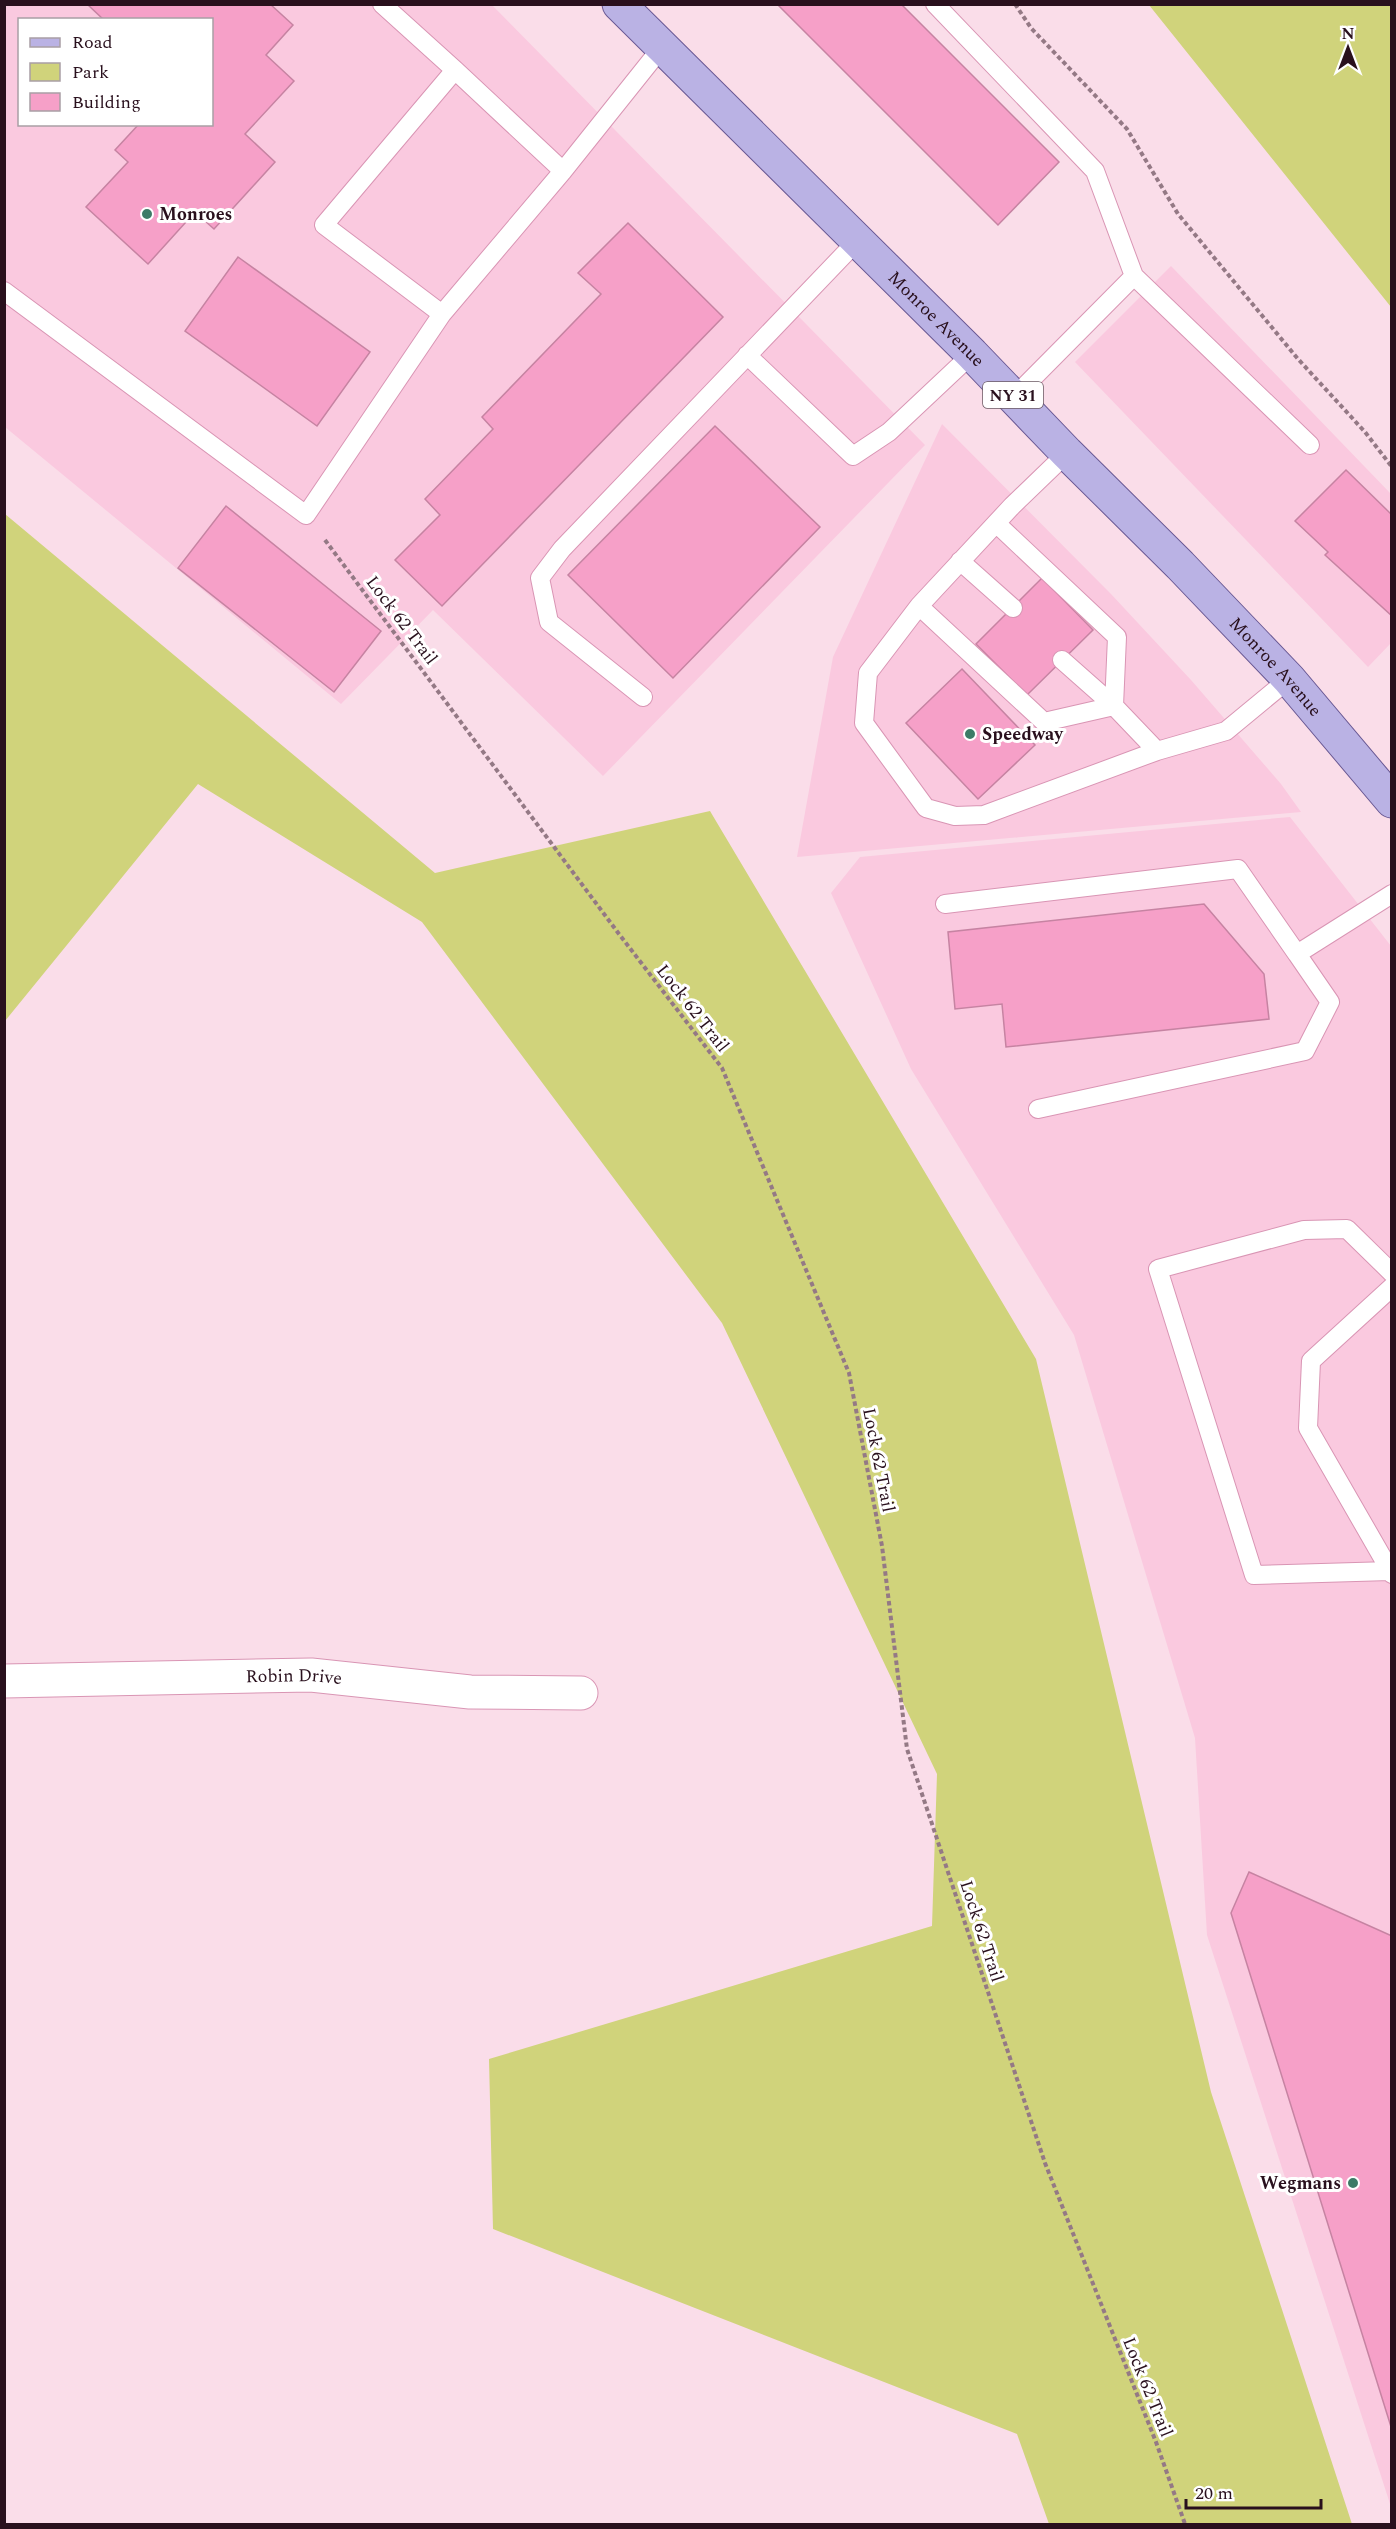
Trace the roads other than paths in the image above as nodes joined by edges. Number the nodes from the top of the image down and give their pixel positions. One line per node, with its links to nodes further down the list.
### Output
1 (382, 4): 5 (lane)
2 (619, 4): 4 (main road, Monroe Avenue / NY 31)
3 (935, 4): 8 (lane)
4 (662, 47): 6 (lane); 7 (main road, Monroe Avenue / NY 31)
5 (456, 70): 6 (lane); 10 (lane)
6 (563, 171): 10 (lane)
7 (858, 240): 11 (main road, Monroe Avenue / NY 31); 12 (lane)
8 (1134, 276): 13 (lane); 14 (lane)
9 (4, 291): 10 (lane)
10 (442, 314)
11 (972, 354): 12 (lane); 13 (main road, Monroe Avenue / NY 31)
12 (747, 355): 22 (lane)
13 (1014, 397): 15 (main road, Monroe Avenue / NY 31)
14 (1310, 445)
15 (1067, 453): 16 (lane); 21 (main road, Monroe Avenue / NY 31)
16 (997, 524): 17 (lane); 23 (lane)
17 (960, 561): 18 (lane); 19 (lane)
18 (919, 606): 23 (lane); 24 (lane)
19 (1012, 608)
20 (1062, 660): 23 (lane)
21 (1289, 679): 24 (lane); 25 (main road, Monroe Avenue / NY 31)
22 (643, 697)
23 (1114, 706): 24 (lane)
24 (1157, 750)
25 (1392, 801)
26 (1392, 894): 28 (lane)
27 (945, 904): 28 (lane)
28 (1297, 954): 29 (lane)
29 (1038, 1109)
30 (1392, 1273): 32 (lane)
31 (1392, 1287): 32 (lane)
32 (1391, 1573)
33 (4, 1681): 34 (street, Robin Drive)
34 (581, 1693)

